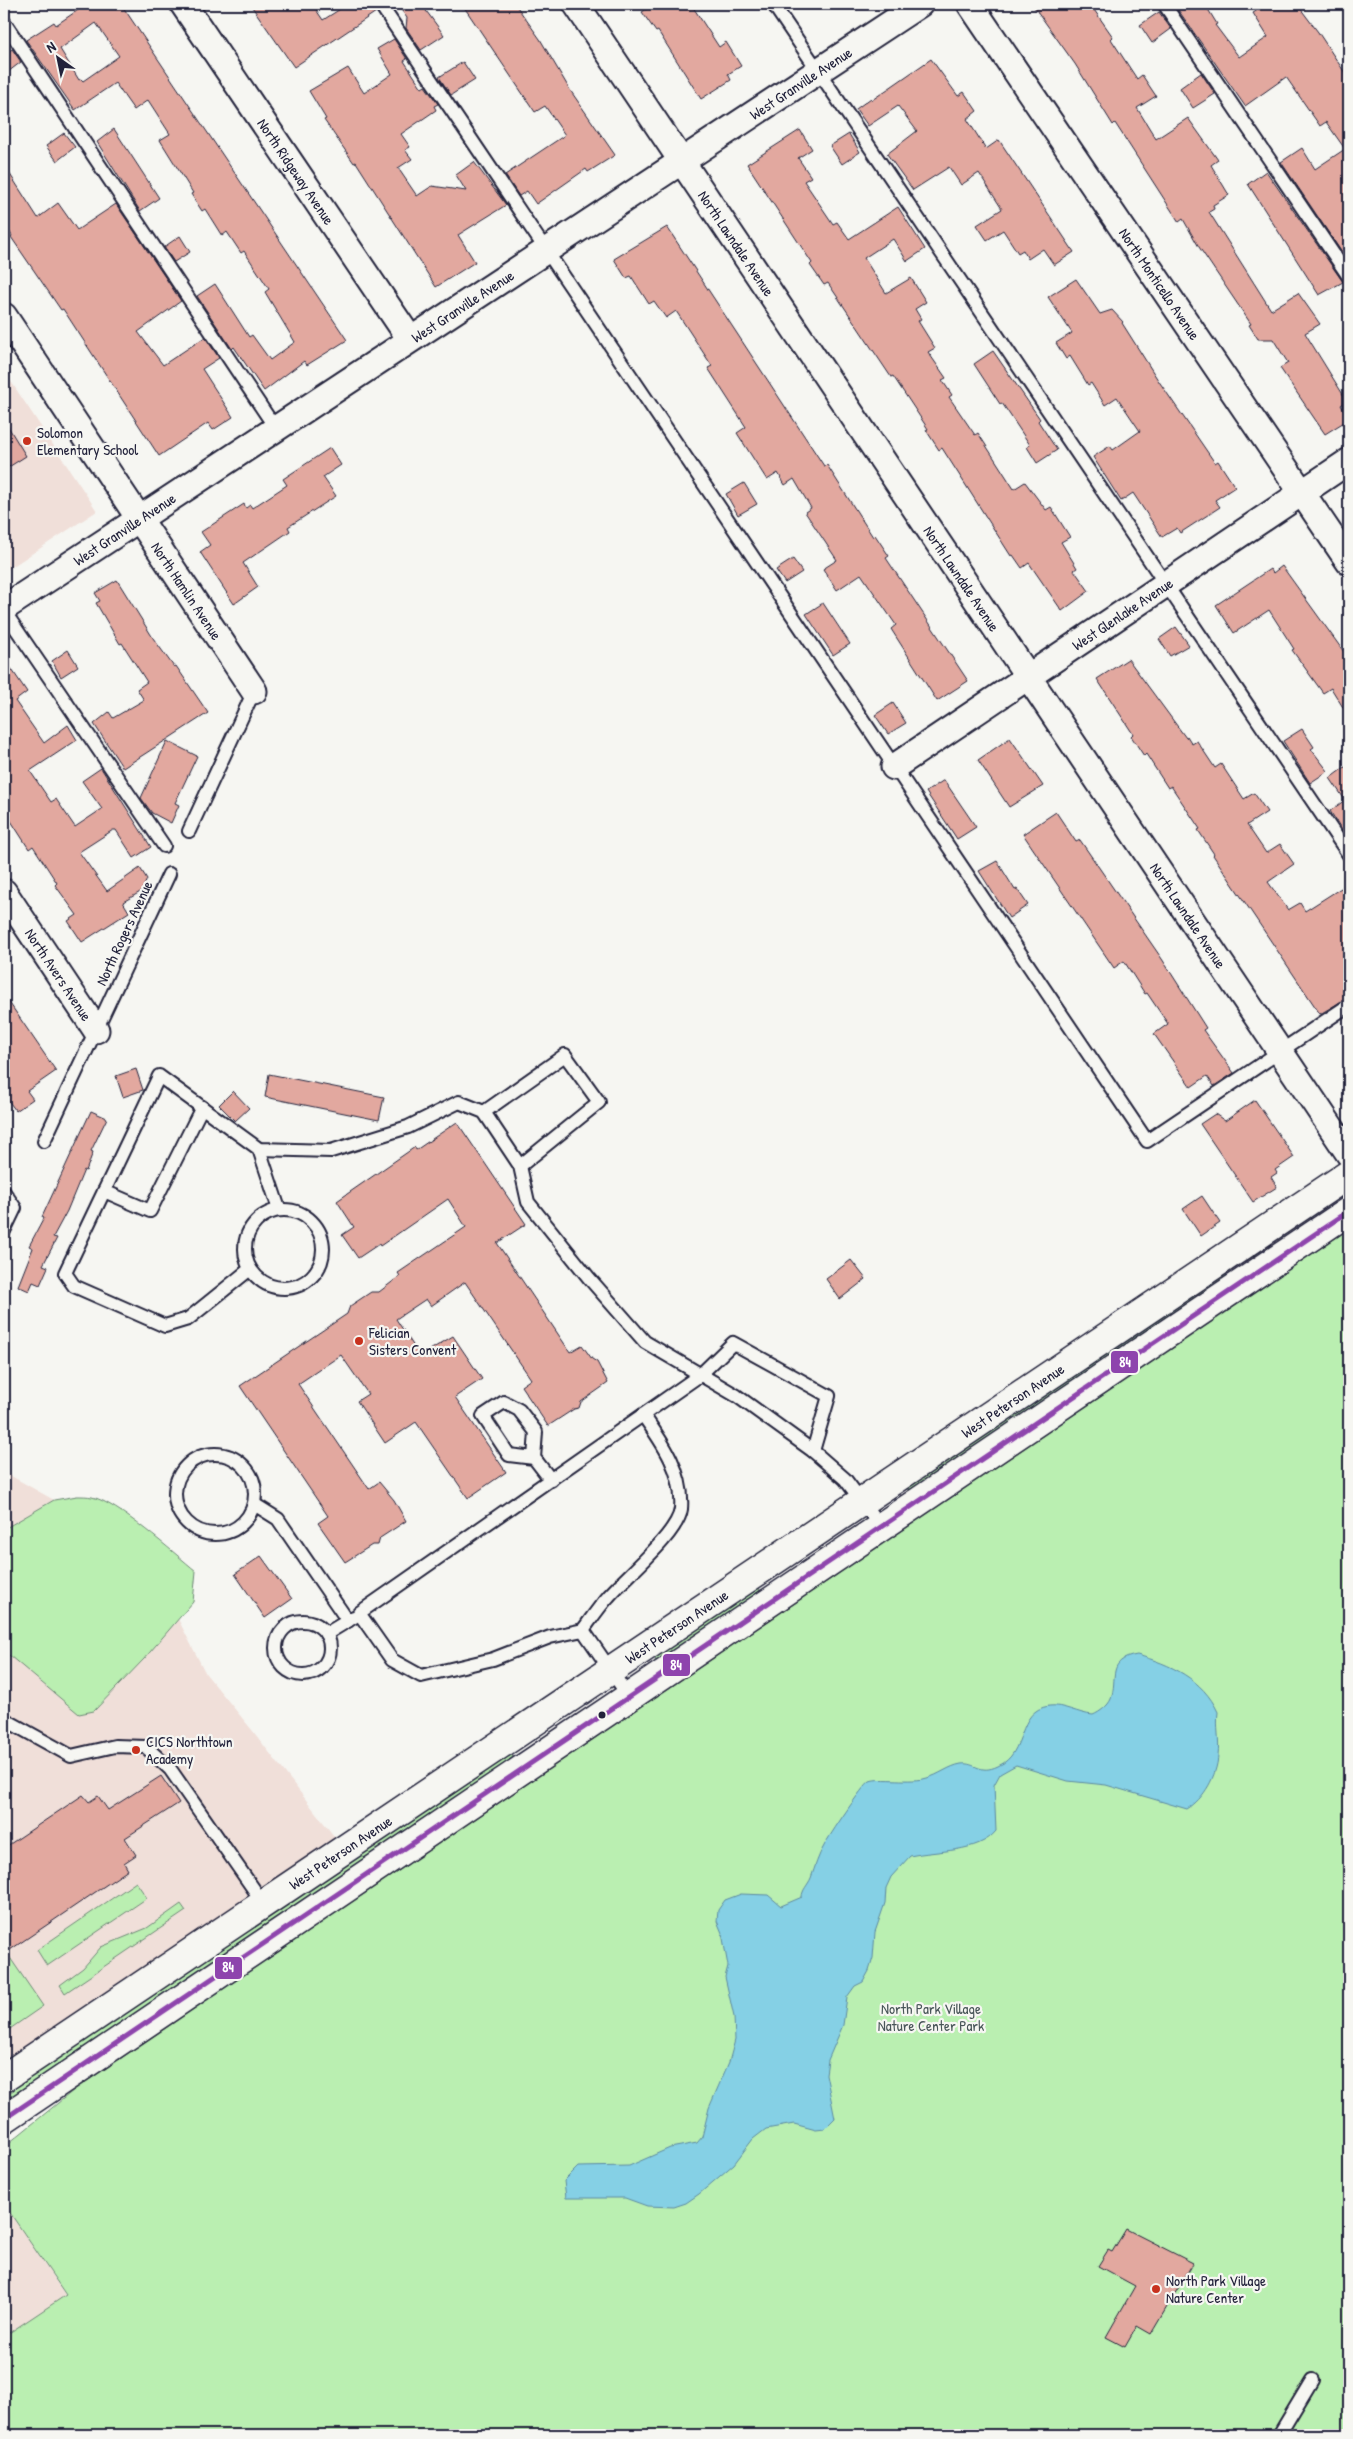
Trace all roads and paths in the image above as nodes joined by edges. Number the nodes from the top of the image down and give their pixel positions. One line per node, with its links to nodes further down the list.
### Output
1 (183, 4): 14 (street, North Ridgeway Avenue)
2 (380, 4): 11 (lane)
3 (576, 4): 10 (street, North Lawndale Avenue)
4 (773, 4): 9 (lane)
5 (920, 4): 9 (street, West Granville Avenue)
6 (970, 4): 17 (street, North Monticello Avenue)
7 (1164, 4): 12 (lane)
8 (4, 22): 15 (lane)
9 (818, 71): 10 (street, West Granville Avenue); 20 (lane)
10 (682, 161): 11 (street, West Granville Avenue); 22 (street, North Lawndale Avenue)
11 (546, 250): 14 (street, West Granville Avenue); 24 (lane)
12 (1349, 277)
13 (4, 316): 18 (street, North Hamlin Avenue)
14 (410, 339): 15 (street, West Granville Avenue)
15 (276, 429): 18 (street, West Granville Avenue)
16 (1349, 461): 17 (street, West Glenlake Avenue)
17 (1302, 492): 19 (street, North Monticello Avenue); 20 (street, West Glenlake Avenue)
18 (140, 519): 21 (street, West Granville Avenue); 23 (street, North Hamlin Avenue)
19 (1349, 562)
20 (1166, 584): 22 (street, West Glenlake Avenue); 27 (lane)
21 (4, 609): 26 (lane)
22 (1028, 677): 24 (street, West Glenlake Avenue); 32 (street, North Lawndale Avenue)
23 (254, 691): 25 (lane)
24 (894, 767): 32 (lane)
25 (188, 831)
26 (164, 846)
27 (1349, 855)
28 (170, 874): 31 (lane, North Rogers Avenue)
29 (4, 892): 31 (street, North Avers Avenue)
30 (1349, 1005): 32 (lane)
31 (96, 1030): 35 (lane, North Rogers Avenue)
32 (1280, 1052): 37 (street, North Lawndale Avenue)
33 (202, 1108): 36 (lane); 40 (lane); 40 (lane)
34 (484, 1112): 36 (lane); 38 (lane); 38 (lane)
35 (44, 1141)
36 (258, 1149): 42 (lane)
37 (1349, 1154)
38 (520, 1166): 46 (lane)
39 (1349, 1174): 51 (main road, West Peterson Avenue)
40 (104, 1191): 45 (lane)
41 (4, 1192): 44 (lane)
42 (279, 1209): 45 (lane); 45 (lane)
43 (1349, 1212): 53 (main road, West Peterson Avenue)
44 (4, 1232)
45 (250, 1269)
46 (700, 1374): 47 (lane); 48 (lane); 48 (lane)
47 (643, 1415): 50 (lane); 56 (lane)
48 (813, 1451): 51 (lane)
49 (534, 1458): 49 (lane); 50 (lane)
50 (551, 1480): 54 (lane)
51 (863, 1501): 53 (lane); 58 (main road, West Peterson Avenue)
52 (254, 1504): 52 (lane); 55 (lane)
53 (881, 1527): 59 (main road, West Peterson Avenue)
54 (359, 1613): 55 (lane); 56 (lane)
55 (348, 1621): 57 (lane)
56 (583, 1630): 58 (lane)
57 (326, 1634): 57 (lane)
58 (610, 1672): 59 (lane); 61 (main road, West Peterson Avenue)
59 (628, 1697): 63 (main road, West Peterson Avenue)
60 (4, 1719): 61 (lane)
61 (264, 1904): 62 (main road, West Peterson Avenue)
62 (4, 2078)
63 (4, 2119)
64 (1312, 2380): 65 (lane)
65 (1279, 2435)

